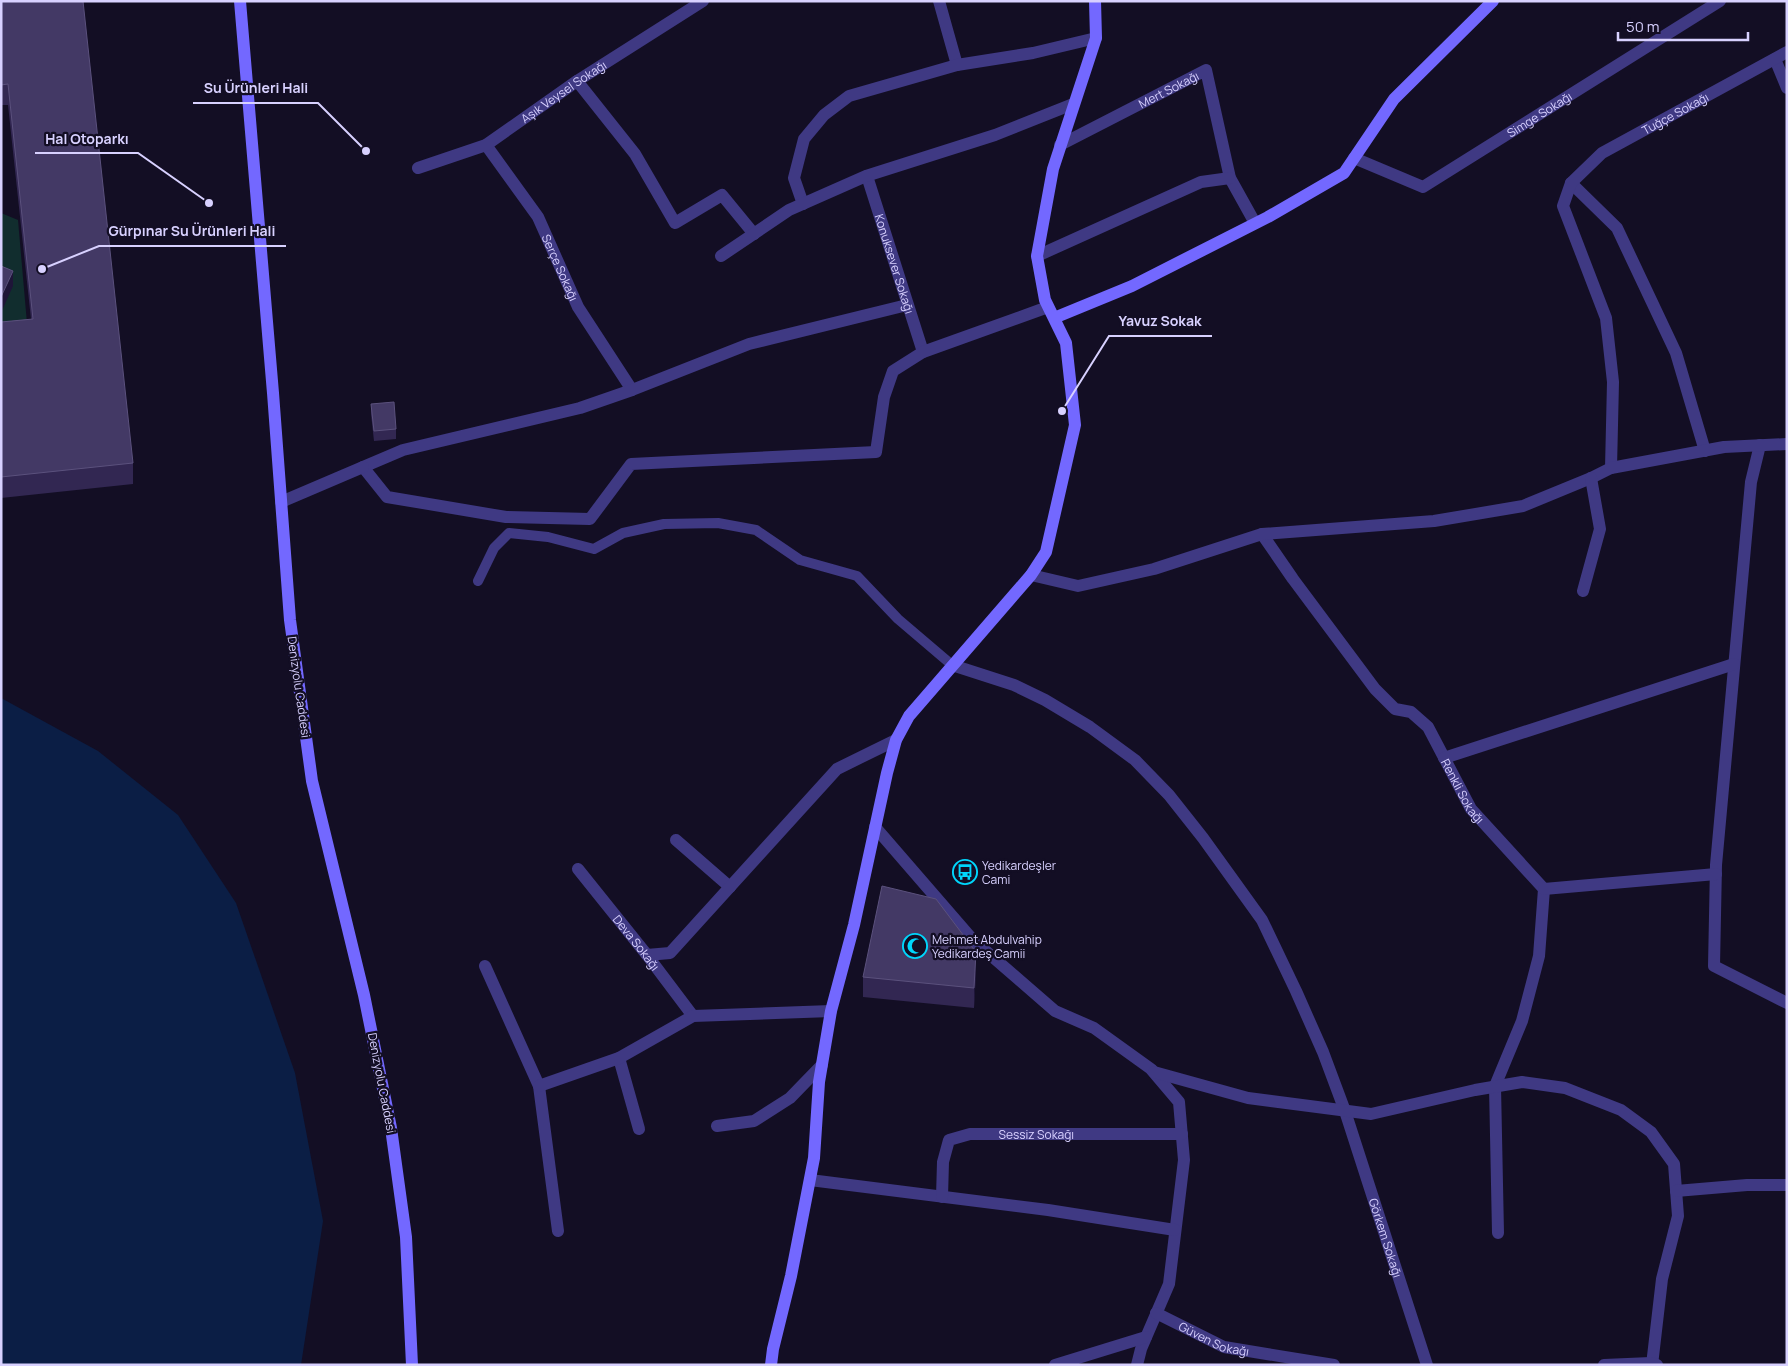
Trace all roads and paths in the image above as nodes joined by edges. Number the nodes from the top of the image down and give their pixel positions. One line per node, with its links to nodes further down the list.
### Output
1 (240, 1): 37 (street, Denizyolu Caddesi)
2 (703, 1): 11 (street, Aşık Veysel Sokağı)
3 (940, 1): 10 (street)
4 (1095, 1): 7 (street)
5 (1493, 1): 16 (street)
6 (1720, 1): 16 (street, Simge Sokağı)
7 (1096, 38): 10 (street); 13 (street)
8 (1787, 52): 9 (street, Tuğçe Sokağı)
9 (1775, 59): 12 (street); 20 (street, Tuğçe Sokağı)
10 (957, 65): 21 (street)
11 (577, 81): 14 (street, Aşık Veysel Sokağı); 23 (street)
12 (1787, 88)
13 (1074, 104): 15 (street); 18 (street)
14 (486, 145): 17 (street, Aşık Veysel Sokağı); 30 (street, Serçe Sokağı)
15 (1060, 145): 19 (street, Mert Sokağı); 25 (street)
16 (1354, 158): 22 (street)
17 (418, 168)
18 (868, 176): 21 (street); 26 (street, Konuksever Sokağı)
19 (1230, 178): 22 (street, Mert Sokağı); 25 (street)
20 (1571, 183): 33 (street); 35 (street)
21 (803, 204): 23 (street)
22 (1255, 223): 28 (street)
23 (754, 234): 24 (street)
24 (721, 256)
25 (1036, 256): 27 (street)
26 (906, 305): 29 (street, Konuksever Sokağı); 30 (street)
27 (1048, 306): 28 (street); 29 (street)
28 (1054, 318): 39 (street)
29 (923, 352): 34 (street)
30 (632, 390): 34 (street)
31 (1787, 444): 32 (street)
32 (1760, 445): 33 (street); 42 (street)
33 (1705, 451): 35 (street)
34 (362, 467): 37 (street)
35 (1611, 468): 36 (street)
36 (1592, 478): 38 (street); 41 (street)
37 (281, 502): 76 (street, Denizyolu Caddesi)
38 (1262, 534): 39 (street); 45 (street, Renkli Sokağı)
39 (1031, 575): 43 (street)
40 (478, 581): 43 (lane)
41 (1583, 591)
42 (1734, 664): 45 (street); 49 (street)
43 (952, 666): 44 (street); 62 (street, Görkem Sokağı)
44 (896, 740): 46 (street); 50 (street)
45 (1444, 758): 51 (street, Renkli Sokağı)
46 (875, 827): 55 (street); 59 (street)
47 (676, 840): 50 (street)
48 (578, 869): 52 (street, Deva Sokağı)
49 (1716, 874): 51 (street); 54 (street)
50 (730, 887): 52 (street)
51 (1544, 889): 61 (street)
52 (647, 954): 56 (street, Deva Sokağı)
53 (485, 966): 60 (street)
54 (1787, 1003)
55 (831, 1012): 56 (street); 58 (street)
56 (693, 1016): 57 (street)
57 (619, 1058): 60 (street); 64 (street)
58 (822, 1065): 63 (street); 66 (street)
59 (1154, 1072): 62 (street); 65 (street)
60 (539, 1086): 71 (street)
61 (1495, 1086): 62 (street); 68 (street); 72 (street)
62 (1345, 1111): 81 (street, Görkem Sokağı)
63 (717, 1126)
64 (639, 1129)
65 (1182, 1134): 69 (street, Sessiz Sokağı); 70 (street)
66 (810, 1180): 69 (street); 77 (street)
67 (1787, 1185): 68 (street)
68 (1676, 1191): 75 (street)
69 (942, 1197): 70 (street)
70 (1175, 1230): 73 (street)
71 (558, 1232)
72 (1498, 1233)
73 (1156, 1313): 74 (street); 80 (street, Güven Sokağı)
74 (1146, 1337): 78 (street); 79 (street)
75 (1653, 1364): 82 (street)
76 (412, 1365)
77 (771, 1365)
78 (1056, 1365)
79 (1138, 1365)
80 (1334, 1365)
81 (1427, 1365)
82 (1604, 1365)

